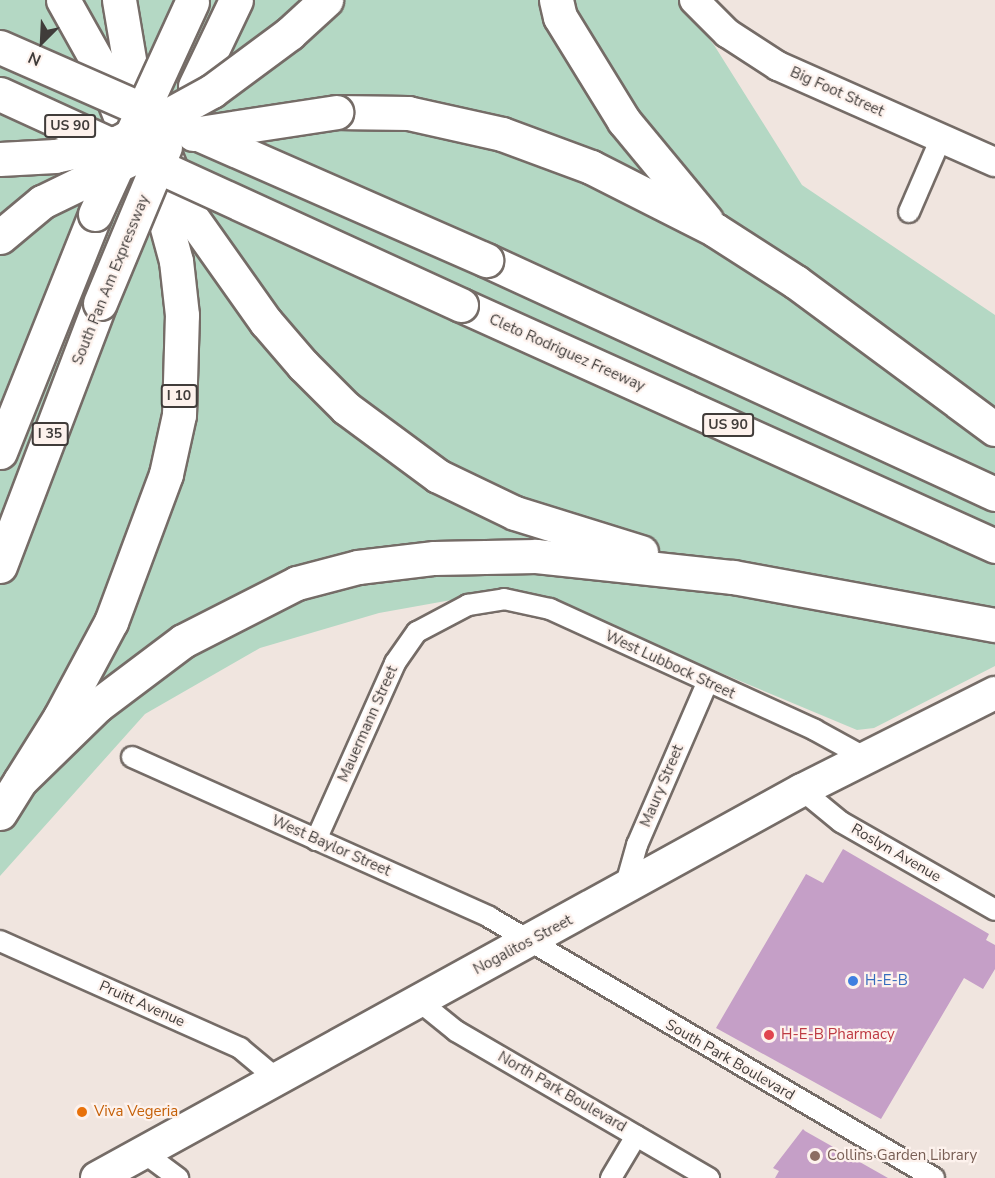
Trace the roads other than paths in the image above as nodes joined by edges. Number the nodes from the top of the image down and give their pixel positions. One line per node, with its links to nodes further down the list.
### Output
1 (63, 0): 30 (highway, I 10)
2 (119, 0): 21 (highway)
3 (236, 0): 20 (highway, South Pan Am Expressway / I 35, bridge)
4 (326, 0): 11 (highway, bridge)
5 (556, 0): 14 (highway)
6 (694, 0): 10 (main road, Big Foot Street)
7 (192, 1): 17 (highway, I 35, bridge)
8 (0, 47): 18 (highway, bridge)
9 (0, 94): 19 (highway, Cleto Rodriguez Freeway / US 90, bridge)
10 (941, 138): 12 (main road, Big Foot Street); 13 (street)
11 (0, 159)
12 (995, 162)
13 (909, 212)
14 (715, 230): 15 (highway, bridge); 16 (highway)
15 (0, 237)
16 (995, 429)
17 (0, 452)
18 (995, 494)
19 (995, 546)
20 (0, 566)
21 (733, 577): 23 (highway); 30 (highway)
22 (468, 605): 24 (street, West Lubbock Street); 33 (street, Mauermann Street)
23 (986, 622)
24 (707, 682): 29 (street, West Lubbock Street); 34 (street, Maury Street)
25 (995, 693): 27 (main road, Nogalitos Street)
26 (995, 709): 27 (main road, Nogalitos Street)
27 (950, 715): 29 (main road, Nogalitos Street)
28 (132, 757): 33 (street, West Baylor Street)
29 (866, 758): 31 (main road, Nogalitos Street)
30 (20, 782): 32 (highway, I 10)
31 (802, 790): 34 (main road, Nogalitos Street); 35 (street, Roslyn Avenue)
32 (0, 813)
33 (316, 840): 37 (street, West Baylor Street)
34 (624, 891): 37 (main road, Nogalitos Street)
35 (995, 910)
36 (0, 941): 39 (street, Pruitt Avenue)
37 (526, 942): 38 (main road, Nogalitos Street); 46 (street, South Park Boulevard)
38 (419, 1001): 39 (main road, Nogalitos Street); 40 (street, North Park Boulevard)
39 (277, 1079): 41 (main road, Nogalitos Street)
40 (636, 1136): 44 (street); 45 (street, North Park Boulevard)
41 (143, 1152): 42 (main road, Nogalitos Street); 43 (street)
42 (97, 1178)
43 (178, 1178)
44 (611, 1178)
45 (709, 1178)
46 (934, 1178)

